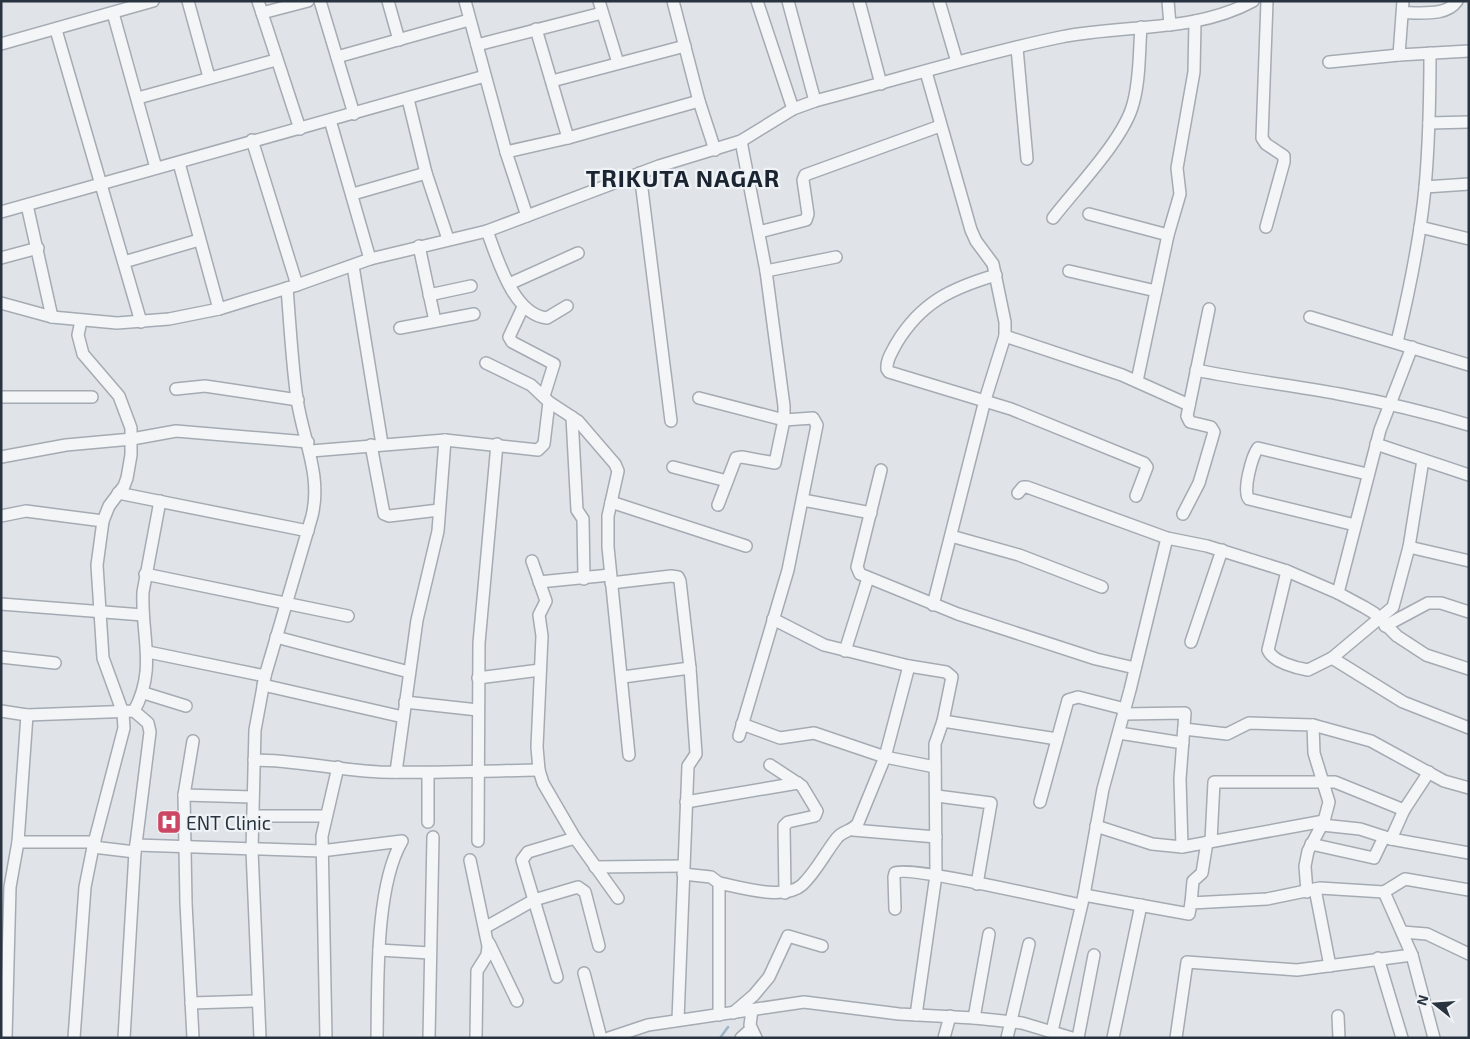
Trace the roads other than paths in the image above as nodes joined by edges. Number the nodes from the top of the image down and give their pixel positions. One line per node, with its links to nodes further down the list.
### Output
1 (153, 1): 20 (street)
2 (188, 1): 44 (street)
3 (308, 1): 18 (street)
4 (320, 1): 37 (street)
5 (388, 1): 29 (street)
6 (465, 1): 23 (street)
7 (599, 1): 21 (street)
8 (673, 1): 32 (street)
9 (757, 1): 51 (street)
10 (788, 1): 50 (street)
11 (859, 1): 46 (street)
12 (939, 1): 39 (street)
13 (1168, 1): 25 (street)
14 (1222, 1): 22 (street)
15 (1253, 1): 22 (street)
16 (1267, 1): 78 (street)
17 (1457, 1): 19 (street)
18 (260, 7): 38 (street)
19 (1403, 7): 36 (street)
20 (113, 13): 27 (street); 47 (street)
21 (602, 13): 28 (street); 41 (street)
22 (1222, 14): 24 (street)
23 (469, 20): 29 (street); 31 (street)
24 (1195, 21): 25 (street); 81 (street)
25 (1170, 25): 26 (street)
26 (1141, 27): 33 (street); 76 (street)
27 (56, 30): 30 (street); 68 (street)
28 (536, 30): 31 (street); 45 (street)
29 (399, 40): 37 (street)
30 (1, 44)
31 (477, 45): 43 (street)
32 (685, 46): 41 (street); 49 (street)
33 (1017, 48): 39 (street); 63 (street)
34 (1469, 52): 35 (street)
35 (1430, 54): 36 (street); 55 (street)
36 (1398, 55): 40 (street)
37 (336, 57): 52 (street)
38 (276, 60): 44 (street); 57 (street)
39 (957, 62): 42 (street)
40 (1329, 62)
41 (618, 63): 45 (street)
42 (926, 72): 46 (street); 56 (street)
43 (485, 76): 48 (street); 62 (street)
44 (209, 77): 47 (street)
45 (552, 81): 58 (street)
46 (881, 84): 50 (street)
47 (138, 98): 65 (street)
48 (408, 99): 52 (street); 66 (street)
49 (699, 101): 58 (street); 61 (street)
50 (815, 101): 51 (street)
51 (794, 109): 60 (street)
52 (354, 114): 53 (street)
53 (330, 120): 57 (street); 71 (street)
54 (1469, 122): 55 (street)
55 (1430, 123): 70 (street)
56 (940, 126): 80 (street); 95 (street)
57 (300, 129): 59 (street)
58 (568, 138): 62 (street)
59 (252, 140): 64 (street); 98 (street)
60 (741, 141): 61 (street); 80 (street)
61 (715, 150): 67 (street)
62 (506, 152): 75 (street)
63 (1027, 159)
64 (178, 163): 65 (street); 84 (street)
65 (156, 168): 68 (street)
66 (426, 173): 71 (street); 82 (street)
67 (640, 173): 75 (street); 131 (street)
68 (102, 183): 72 (street); 91 (street)
69 (1469, 184): 70 (street)
70 (1425, 187): 77 (street)
71 (353, 194): 90 (street)
72 (27, 204): 73 (street); 86 (street)
73 (1, 212)
74 (1089, 214): 81 (street)
75 (527, 216): 79 (street)
76 (1053, 218)
77 (1420, 226): 83 (street); 114 (street)
78 (1266, 227)
79 (487, 231): 82 (street); 96 (street)
80 (759, 232): 93 (street)
81 (1168, 235): 99 (street)
82 (448, 239): 85 (street)
83 (1469, 239)
84 (199, 240): 91 (street); 104 (street)
85 (419, 246): 90 (street); 100 (street)
86 (38, 248): 89 (street); 107 (street)
87 (578, 253): 96 (street)
88 (836, 257): 93 (street)
89 (1, 258)
90 (370, 259): 92 (street)
91 (124, 262): 111 (street)
92 (353, 266): 98 (street); 137 (street)
93 (766, 271): 130 (street)
94 (1069, 271): 99 (street)
95 (996, 275): 113 (street); 126 (street)
96 (509, 284): 103 (street)
97 (471, 286): 100 (street)
98 (292, 287): 104 (street); 125 (street)
99 (1156, 291): 119 (street)
100 (429, 296): 110 (street)
101 (1, 304): 107 (street)
102 (567, 306): 103 (street)
103 (523, 307): 124 (street)
104 (219, 308): 111 (street)
105 (1209, 309): 118 (street)
106 (474, 314): 110 (street)
107 (52, 316): 109 (street)
108 (1310, 317): 114 (street)
109 (81, 321): 111 (street); 133 (street)
110 (435, 321): 112 (street)
111 (141, 322)
112 (400, 328)
113 (1005, 336): 119 (street); 126 (street)
114 (1397, 342): 115 (street)
115 (1412, 347): 117 (street); 127 (street)
116 (486, 363): 124 (street)
117 (1469, 365)
118 (1196, 370): 127 (street); 128 (street)
119 (1136, 381): 128 (street)
120 (176, 389): 125 (street)
121 (1, 397): 122 (street)
122 (92, 397)
123 (699, 398): 130 (street)
124 (546, 399): 129 (street); 135 (street)
125 (298, 400): 138 (street)
126 (985, 400): 148 (street); 160 (street)
127 (1389, 404): 132 (street); 136 (street)
128 (1190, 405): 155 (street)
129 (572, 417): 151 (street); 170 (street)
130 (784, 420): 145 (street); 149 (street)
131 (671, 421)
132 (1469, 425)
133 (132, 439): 138 (street); 139 (street); 146 (street)
134 (445, 440): 135 (street); 137 (street); 153 (street)
135 (497, 444): 198 (street)
136 (1376, 444): 140 (street); 143 (street)
137 (377, 445): 138 (street); 153 (street)
138 (309, 447): 159 (street)
139 (1, 457)
140 (1423, 460): 144 (street); 163 (street)
141 (673, 467): 145 (street)
142 (881, 470): 154 (street)
143 (1367, 474): 158 (street); 158 (street)
144 (1469, 475)
145 (727, 481): 152 (street)
146 (118, 493): 150 (street); 157 (street)
147 (1018, 493): 161 (street)
148 (1136, 496)
149 (803, 500): 154 (street); 182 (street)
150 (160, 501): 159 (street); 168 (street)
151 (611, 502): 162 (street); 171 (street)
152 (718, 505)
153 (440, 510): 196 (street)
154 (871, 513): 169 (street)
155 (1184, 514)
156 (1, 516): 157 (street)
157 (103, 521): 179 (street)
158 (1355, 525): 174 (street)
159 (308, 531): 176 (street)
160 (951, 536): 173 (street); 177 (street)
161 (1166, 538): 164 (street); 193 (street)
162 (746, 546)
163 (1409, 547): 166 (street); 183 (street)
164 (1222, 550): 167 (street); 185 (street)
165 (532, 561): 172 (street)
166 (1469, 561)
167 (1287, 571): 174 (street); 189 (street)
168 (145, 574): 176 (street); 180 (street)
169 (868, 578): 177 (street); 186 (street)
170 (584, 579): 171 (street); 172 (street)
171 (610, 579): 192 (street); 197 (street)
172 (539, 582): 195 (street)
173 (1102, 587)
174 (1338, 593): 183 (street)
175 (1, 604): 179 (street)
176 (286, 604): 181 (street); 184 (street)
177 (933, 605): 193 (street)
178 (1469, 612): 183 (street)
179 (101, 613): 180 (street); 205 (street)
180 (143, 615): 187 (street)
181 (348, 616)
182 (773, 619): 186 (street); 218 (street)
183 (1383, 623): 189 (street); 194 (street)
184 (276, 637): 196 (street); 199 (street)
185 (1191, 642)
186 (845, 651): 191 (street)
187 (148, 652): 199 (street); 200 (street)
188 (1, 656): 190 (street)
189 (1332, 658): 211 (street)
190 (55, 663)
191 (909, 666): 209 (street); 218 (street)
192 (690, 668): 197 (street); 234 (street)
193 (1135, 668): 206 (street)
194 (1469, 669)
195 (540, 670): 198 (street); 223 (street)
196 (409, 672): 201 (street)
197 (623, 677): 217 (street)
198 (478, 678): 203 (street)
199 (264, 680): 208 (street); 219 (street)
200 (144, 693): 202 (street); 205 (street)
201 (405, 702): 203 (street); 208 (street)
202 (186, 706)
203 (478, 710): 224 (street)
204 (1, 711): 207 (street)
205 (129, 712): 207 (street); 250 (street); 253 (street)
206 (1125, 712): 212 (street); 213 (street); 214 (street)
207 (27, 715): 249 (street)
208 (403, 717): 225 (street)
209 (943, 721): 214 (street); 222 (street)
210 (1313, 725): 212 (street); 226 (street); 228 (street)
211 (1469, 728)
212 (1184, 729): 216 (street)
213 (1118, 733): 216 (street); 241 (street)
214 (1056, 740): 235 (street)
215 (193, 741): 231 (street)
216 (1183, 743): 252 (street)
217 (629, 755)
218 (884, 757): 222 (street); 242 (street)
219 (254, 760): 221 (street); 232 (street)
220 (770, 765): 229 (street)
221 (338, 767): 225 (street); 238 (street)
222 (935, 767): 233 (street)
223 (539, 770): 224 (street); 245 (street)
224 (477, 771): 227 (street); 247 (street)
225 (396, 772): 227 (street)
226 (1429, 772): 230 (street); 236 (street)
227 (428, 773): 239 (street)
228 (1324, 781): 236 (street); 240 (street); 248 (street)
229 (798, 782): 234 (street); 267 (street)
230 (1469, 788)
231 (184, 795): 232 (street); 254 (street)
232 (253, 796): 237 (street)
233 (937, 796): 244 (street); 263 (street)
234 (686, 802): 260 (street)
235 (1040, 802)
236 (1404, 810): 246 (street)
237 (253, 816): 238 (street); 255 (street)
238 (325, 816): 256 (street)
239 (428, 822)
240 (1323, 823): 246 (street); 248 (street); 251 (street)
241 (1096, 826): 252 (street); 270 (street)
242 (853, 830): 244 (street); 267 (street)
243 (433, 837): 282 (street)
244 (936, 837): 261 (street)
245 (575, 838): 259 (street); 269 (street)
246 (1388, 838): 251 (street); 257 (street)
247 (478, 841)
248 (1209, 841): 252 (street); 271 (street)
249 (18, 842): 250 (street); 292 (street)
250 (94, 844): 253 (street); 305 (street)
251 (1311, 844): 264 (street)
252 (1182, 847)
253 (136, 848): 254 (street); 306 (street)
254 (184, 848): 255 (street); 293 (street)
255 (252, 850): 256 (street); 290 (street)
256 (321, 851): 281 (street); 309 (street)
257 (1469, 853)
258 (470, 860): 274 (street)
259 (595, 867): 260 (street); 268 (street)
260 (683, 870): 262 (street); 300 (street)
261 (936, 875): 263 (street); 273 (street); 296 (street)
262 (719, 884): 267 (street); 295 (street)
263 (977, 884): 270 (street)
264 (1311, 890): 266 (street); 271 (street); 287 (street)
265 (1469, 890): 266 (street)
266 (1384, 892): 275 (street)
267 (785, 893)
268 (618, 898)
269 (534, 900): 274 (street); 279 (street); 289 (street)
270 (1082, 900): 272 (street); 303 (street)
271 (1191, 902): 272 (street)
272 (1141, 905): 319 (street)
273 (895, 909)
274 (486, 927): 277 (street)
275 (1402, 932): 283 (street); 285 (street)
276 (989, 934): 299 (street)
277 (487, 939): 291 (street); 312 (street)
278 (1030, 944): 301 (street)
279 (599, 946)
280 (822, 946): 294 (street)
281 (379, 950): 282 (street); 310 (street)
282 (430, 952): 311 (street)
283 (1469, 954)
284 (1094, 955): 318 (street)
285 (1412, 955): 286 (street); 323 (street)
286 (1378, 958): 287 (street); 322 (street)
287 (1330, 966): 320 (street)
288 (584, 973): 313 (street)
289 (557, 977)
290 (258, 1001): 293 (street); 308 (street)
291 (517, 1001)
292 (4, 1002): 304 (street)
293 (191, 1004): 307 (street)
294 (742, 1012): 295 (street); 296 (street); 302 (street)
295 (719, 1015): 300 (street)
296 (916, 1015): 297 (street)
297 (950, 1016): 299 (street); 316 (street)
298 (1338, 1016): 321 (street)
299 (974, 1018): 301 (street)
300 (678, 1020): 314 (street)
301 (1012, 1022): 303 (street); 317 (street)
302 (753, 1033): 315 (street)
303 (1062, 1035)
304 (6, 1038)
305 (74, 1038)
306 (124, 1038)
307 (193, 1038)
308 (260, 1038)
309 (326, 1038)
310 (377, 1038)
311 (429, 1038)
312 (476, 1038)
313 (601, 1038)
314 (609, 1038)
315 (741, 1038)
316 (944, 1038)
317 (1007, 1038)
318 (1078, 1038)
319 (1113, 1038)
320 (1176, 1038)
321 (1339, 1038)
322 (1402, 1038)
323 (1434, 1038)

